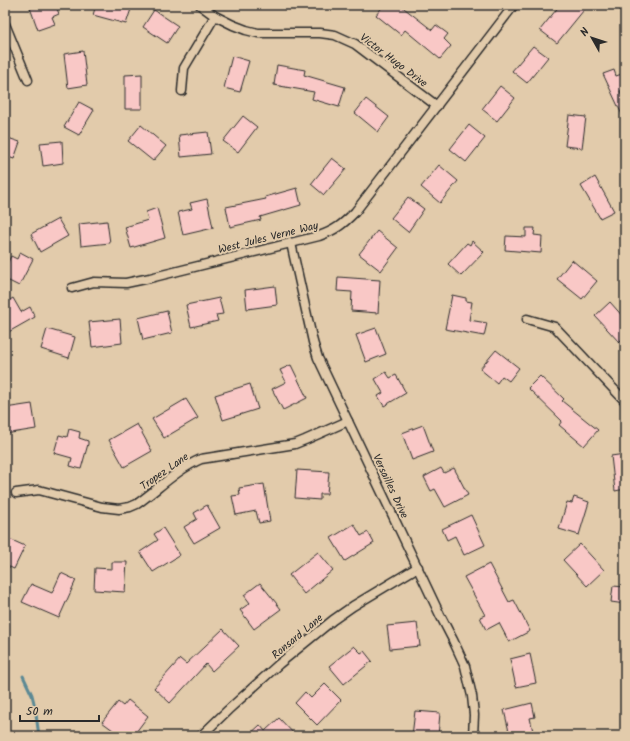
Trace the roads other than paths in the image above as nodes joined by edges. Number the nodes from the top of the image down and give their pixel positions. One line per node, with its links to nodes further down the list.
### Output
1 (200, 5): 3 (street, Victor Hugo Drive)
2 (514, 5): 7 (street, West Jules Verne Way)
3 (215, 16): 6 (street); 7 (street, Victor Hugo Drive)
4 (5, 24): 5 (street)
5 (28, 80)
6 (182, 91)
7 (437, 106): 8 (street, West Jules Verne Way)
8 (291, 244): 9 (street, West Jules Verne Way); 12 (street, Versailles Drive)
9 (72, 288)
10 (527, 319): 11 (street)
11 (625, 401)
12 (348, 421): 13 (street, Tropez Lane); 14 (street, Versailles Drive)
13 (16, 493)
14 (418, 567): 15 (street, Ronsard Lane); 16 (street, Versailles Drive)
15 (201, 736)
16 (472, 736)

